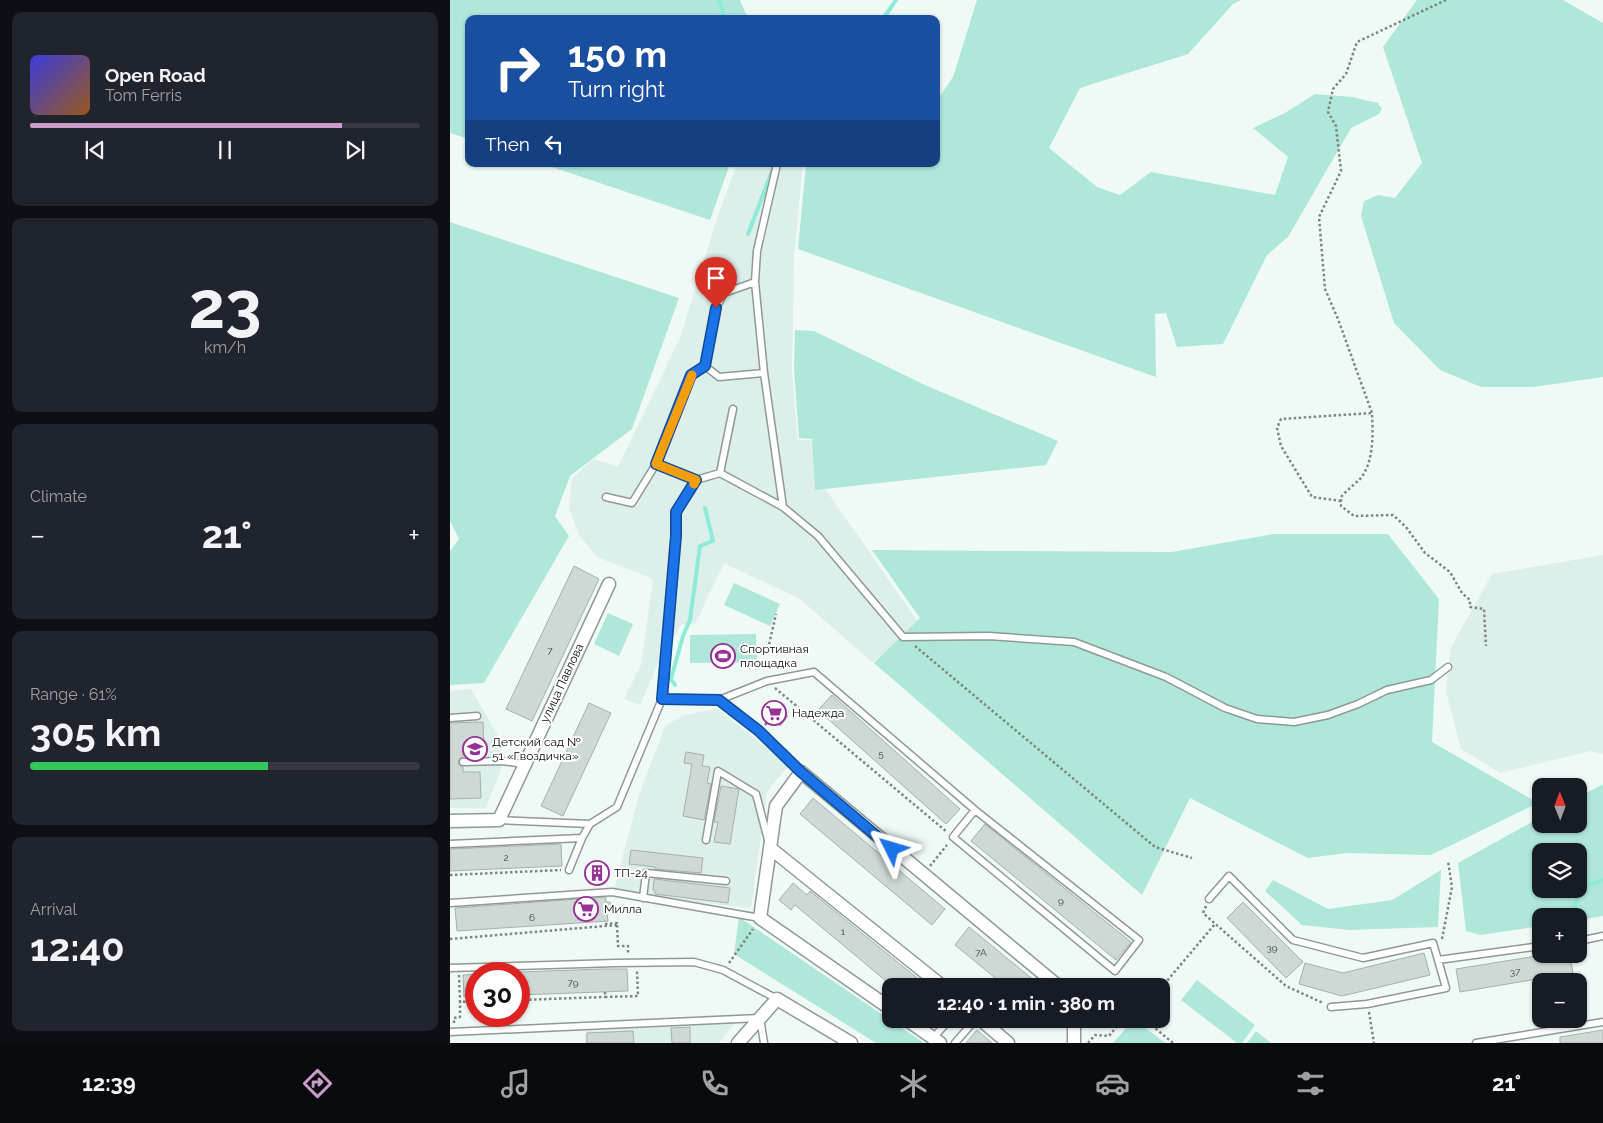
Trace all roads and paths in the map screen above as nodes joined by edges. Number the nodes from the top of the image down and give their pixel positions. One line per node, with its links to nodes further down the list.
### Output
1 (1446, 0): 7 (path)
2 (776, 167): 3 (lane)
3 (755, 282): 4 (lane); 5 (lane)
4 (705, 366): 5 (lane); 8 (lane)
5 (764, 373): 13 (lane)
6 (733, 408): 9 (lane)
7 (1372, 413): 12 (path); 12 (path)
8 (656, 464): 10 (lane); 11 (lane)
9 (720, 473): 10 (lane); 13 (lane)
10 (696, 480): 21 (lane)
11 (606, 497)
12 (1341, 501): 17 (path)
13 (783, 507): 16 (lane)
14 (609, 584): 26 (street, улица Павлова)
15 (776, 614): 18 (path)
16 (903, 636): 19 (lane); 37 (path)
17 (1486, 646)
18 (768, 648)
19 (1448, 667)
20 (767, 681): 22 (lane); 28 (lane); 32 (path)
21 (662, 699): 22 (lane); 31 (lane)
22 (719, 700): 27 (lane)
23 (477, 716): 24 (lane)
24 (450, 718)
25 (463, 762): 26 (lane)
26 (524, 764): 29 (street, улица Павлова)
27 (801, 772): 36 (street); 41 (street)
28 (975, 810): 32 (lane); 32 (lane)
29 (499, 820): 30 (street); 31 (lane)
30 (450, 821)
31 (590, 824): 33 (lane)
32 (953, 837): 41 (path)
33 (582, 838): 35 (lane); 39 (lane)
34 (706, 840): 36 (lane)
35 (450, 844)
36 (770, 848): 46 (street); 60 (street)
37 (1192, 858)
38 (1448, 861): 55 (path)
39 (569, 870): 40 (path)
40 (450, 875)
41 (923, 875): 61 (street)
42 (726, 881): 43 (lane)
43 (643, 898): 45 (lane); 46 (lane)
44 (1209, 899): 48 (path); 55 (lane)
45 (450, 903)
46 (760, 918): 59 (path); 69 (street)
47 (605, 924): 49 (path)
48 (1215, 924): 62 (path); 71 (path)
49 (617, 925): 51 (path); 54 (path)
50 (1603, 936): 52 (lane)
51 (450, 939)
52 (1587, 939)
53 (1532, 947): 55 (lane)
54 (622, 956)
55 (1438, 960): 70 (lane)
56 (636, 962): 58 (lane); 59 (lane); 64 (path)
57 (450, 968): 58 (lane)
58 (458, 968): 67 (path)
59 (723, 970): 65 (lane)
60 (932, 978)
61 (1048, 978)
62 (1169, 978)
63 (605, 992): 64 (path)
64 (605, 997): 66 (path)
65 (777, 998): 72 (street); 85 (street)
66 (530, 1000)
67 (460, 1002): 68 (path); 81 (path)
68 (465, 1002)
69 (882, 1003)
70 (1367, 1004): 71 (lane); 91 (path)
71 (1332, 1007)
72 (760, 1018): 81 (lane); 83 (street); 84 (lane)
73 (1603, 1022): 92 (lane)
74 (919, 1028): 82 (street)
75 (944, 1028): 82 (lane)
76 (968, 1028): 86 (lane)
77 (990, 1028): 87 (street)
78 (1074, 1028): 88 (street)
79 (1116, 1028): 89 (path)
80 (1155, 1028): 90 (path)
81 (452, 1032)
82 (937, 1040)
83 (738, 1043)
84 (764, 1043)
85 (851, 1043)
86 (955, 1043)
87 (1008, 1043)
88 (1074, 1043)
89 (1088, 1043)
90 (1173, 1043)
91 (1374, 1043)
92 (1476, 1043)

